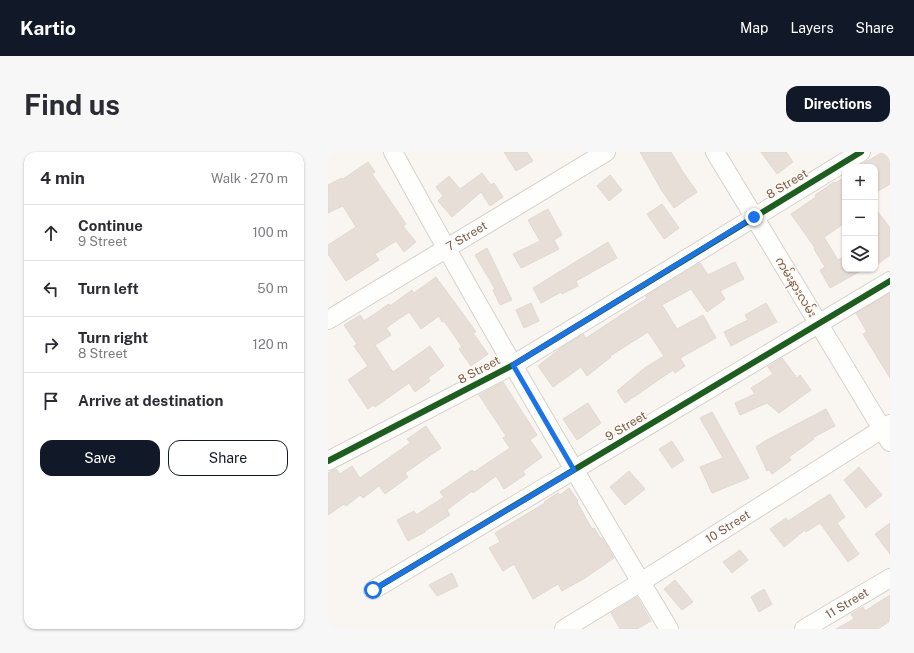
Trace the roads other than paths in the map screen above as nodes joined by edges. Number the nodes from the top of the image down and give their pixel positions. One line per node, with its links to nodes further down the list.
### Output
1 (392, 152): 6 (street)
2 (606, 152): 6 (street, 7 Street)
3 (715, 152): 5 (street, ကမ်းနားလမ်း)
4 (861, 152): 5 (street, 8 Street)
5 (754, 217): 9 (street, ကမ်းနားလမ်း); 10 (street, 8 Street)
6 (445, 249): 8 (street, 7 Street); 10 (street)
7 (890, 281): 9 (street, 9 Street)
8 (328, 320)
9 (819, 324): 11 (street, ကမ်းနားလမ်း); 13 (street, 9 Street)
10 (513, 365): 12 (street, 8 Street); 13 (street)
11 (887, 431): 15 (street, 10 Street)
12 (328, 461)
13 (574, 470): 15 (street); 16 (street, 9 Street)
14 (890, 578): 19 (street, 11 Street)
15 (641, 582): 17 (street, 10 Street); 18 (street)
16 (373, 590)
17 (564, 629)
18 (669, 629)
19 (804, 629)

